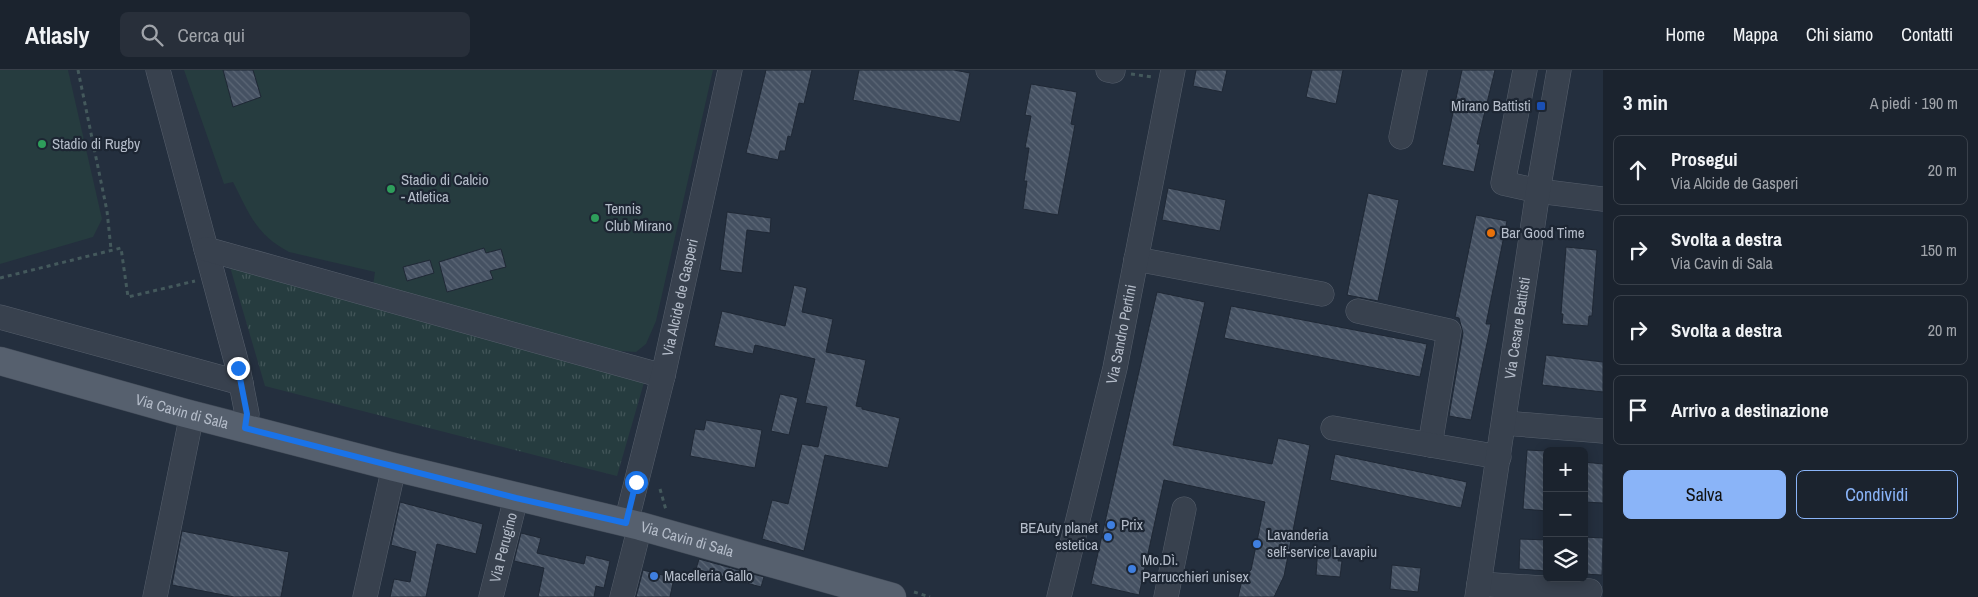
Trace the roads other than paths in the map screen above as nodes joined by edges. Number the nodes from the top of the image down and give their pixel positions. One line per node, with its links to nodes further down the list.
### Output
1 (158, 70): 10 (street)
2 (730, 70): 16 (street, Via Alcide de Gasperi)
3 (1415, 70): 7 (street)
4 (1526, 70): 8 (street)
5 (1559, 70): 8 (street, Via Cesare Battisti)
6 (1172, 75): 11 (street, Via Sandro Pertini)
7 (1400, 137)
8 (1538, 191): 9 (street); 19 (street, Via Cesare Battisti)
9 (1603, 199)
10 (206, 249): 16 (street); 17 (street)
11 (1136, 259): 12 (street); 36 (street, Via Sandro Pertini)
12 (1322, 294)
13 (1358, 312): 23 (street)
14 (0, 317): 17 (street)
15 (0, 361): 18 (main road, Via Cavin di Sala)
16 (662, 376): 28 (street, Via Alcide de Gasperi)
17 (241, 383): 20 (street)
18 (192, 414): 20 (main road, Via Cavin di Sala); 31 (street)
19 (1504, 423): 22 (street); 24 (street, Via Cesare Battisti)
20 (245, 428): 25 (main road, Via Cavin di Sala)
21 (1333, 428): 23 (street)
22 (1603, 431)
23 (1430, 445): 24 (street)
24 (1499, 457): 29 (street, Via Cesare Battisti)
25 (394, 467): 26 (main road, Via Cavin di Sala); 32 (street)
26 (516, 498): 28 (main road, Via Cavin di Sala); 33 (street, Via Perugino)
27 (1184, 509): 37 (street)
28 (633, 524): 34 (street, Via Alcide de Gasperi); 35 (main road, Via Cavin di Sala)
29 (1478, 591): 30 (street, Via Cesare Battisti)
30 (1590, 591)
31 (155, 597)
32 (365, 597)
33 (492, 597)
34 (622, 597)
35 (892, 597)
36 (1058, 597)
37 (1166, 597)

